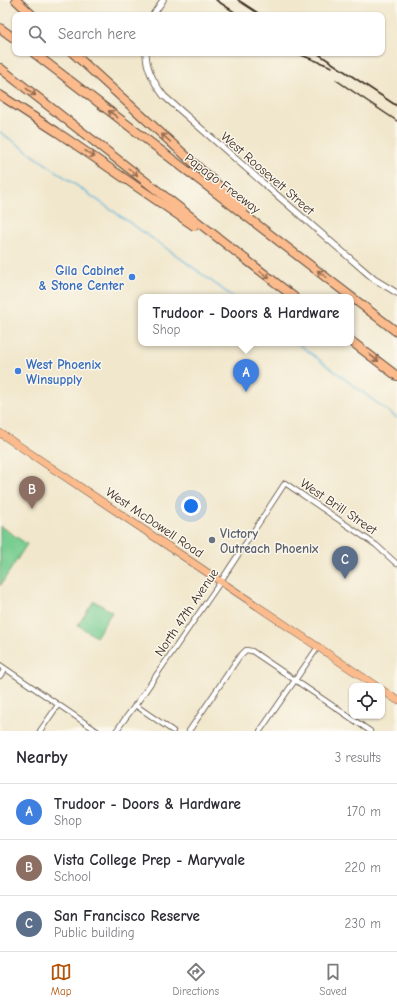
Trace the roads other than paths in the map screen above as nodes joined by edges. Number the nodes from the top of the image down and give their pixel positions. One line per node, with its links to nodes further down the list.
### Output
1 (16, 0): 3 (highway)
2 (163, 0): 4 (street)
3 (29, 12)
4 (155, 12)
5 (0, 28): 6 (highway)
6 (12, 37)
7 (38, 56): 12 (highway, Papago Freeway, one-way to 7)
8 (76, 56): 12 (highway, one-way to 8)
9 (146, 56): 14 (street, West Roosevelt Street)
10 (0, 68): 13 (highway, one-way to 13)
11 (0, 96): 13 (highway, one-way to 13)
12 (278, 240): 16 (highway, Papago Freeway, one-way to 12)
13 (237, 253): 15 (highway, one-way to 15)
14 (397, 293)
15 (290, 294)
16 (348, 294)
17 (354, 299): 18 (highway, Papago Freeway, one-way to 17)
18 (397, 332)
19 (354, 343): 20 (highway, one-way to 20)
20 (397, 376)
21 (0, 433): 24 (main road, West McDowell Road)
22 (285, 483): 23 (street, West Brill Street); 24 (street, North 47th Avenue)
23 (397, 564)
24 (221, 581): 25 (main road, West McDowell Road); 34 (street, North 47th Avenue)
25 (318, 647): 29 (street); 30 (main road, West McDowell Road)
26 (0, 665): 27 (street)
27 (5, 669): 28 (street); 33 (street)
28 (0, 676)
29 (295, 680): 35 (street); 40 (street); 41 (street)
30 (372, 683)
31 (385, 692): 32 (main road)
32 (397, 700)
33 (58, 705): 36 (street); 37 (street)
34 (135, 705): 38 (street, North 47th Avenue); 39 (street)
35 (262, 730)
36 (40, 731)
37 (97, 731)
38 (116, 731)
39 (173, 731)
40 (189, 731)
41 (370, 731)

